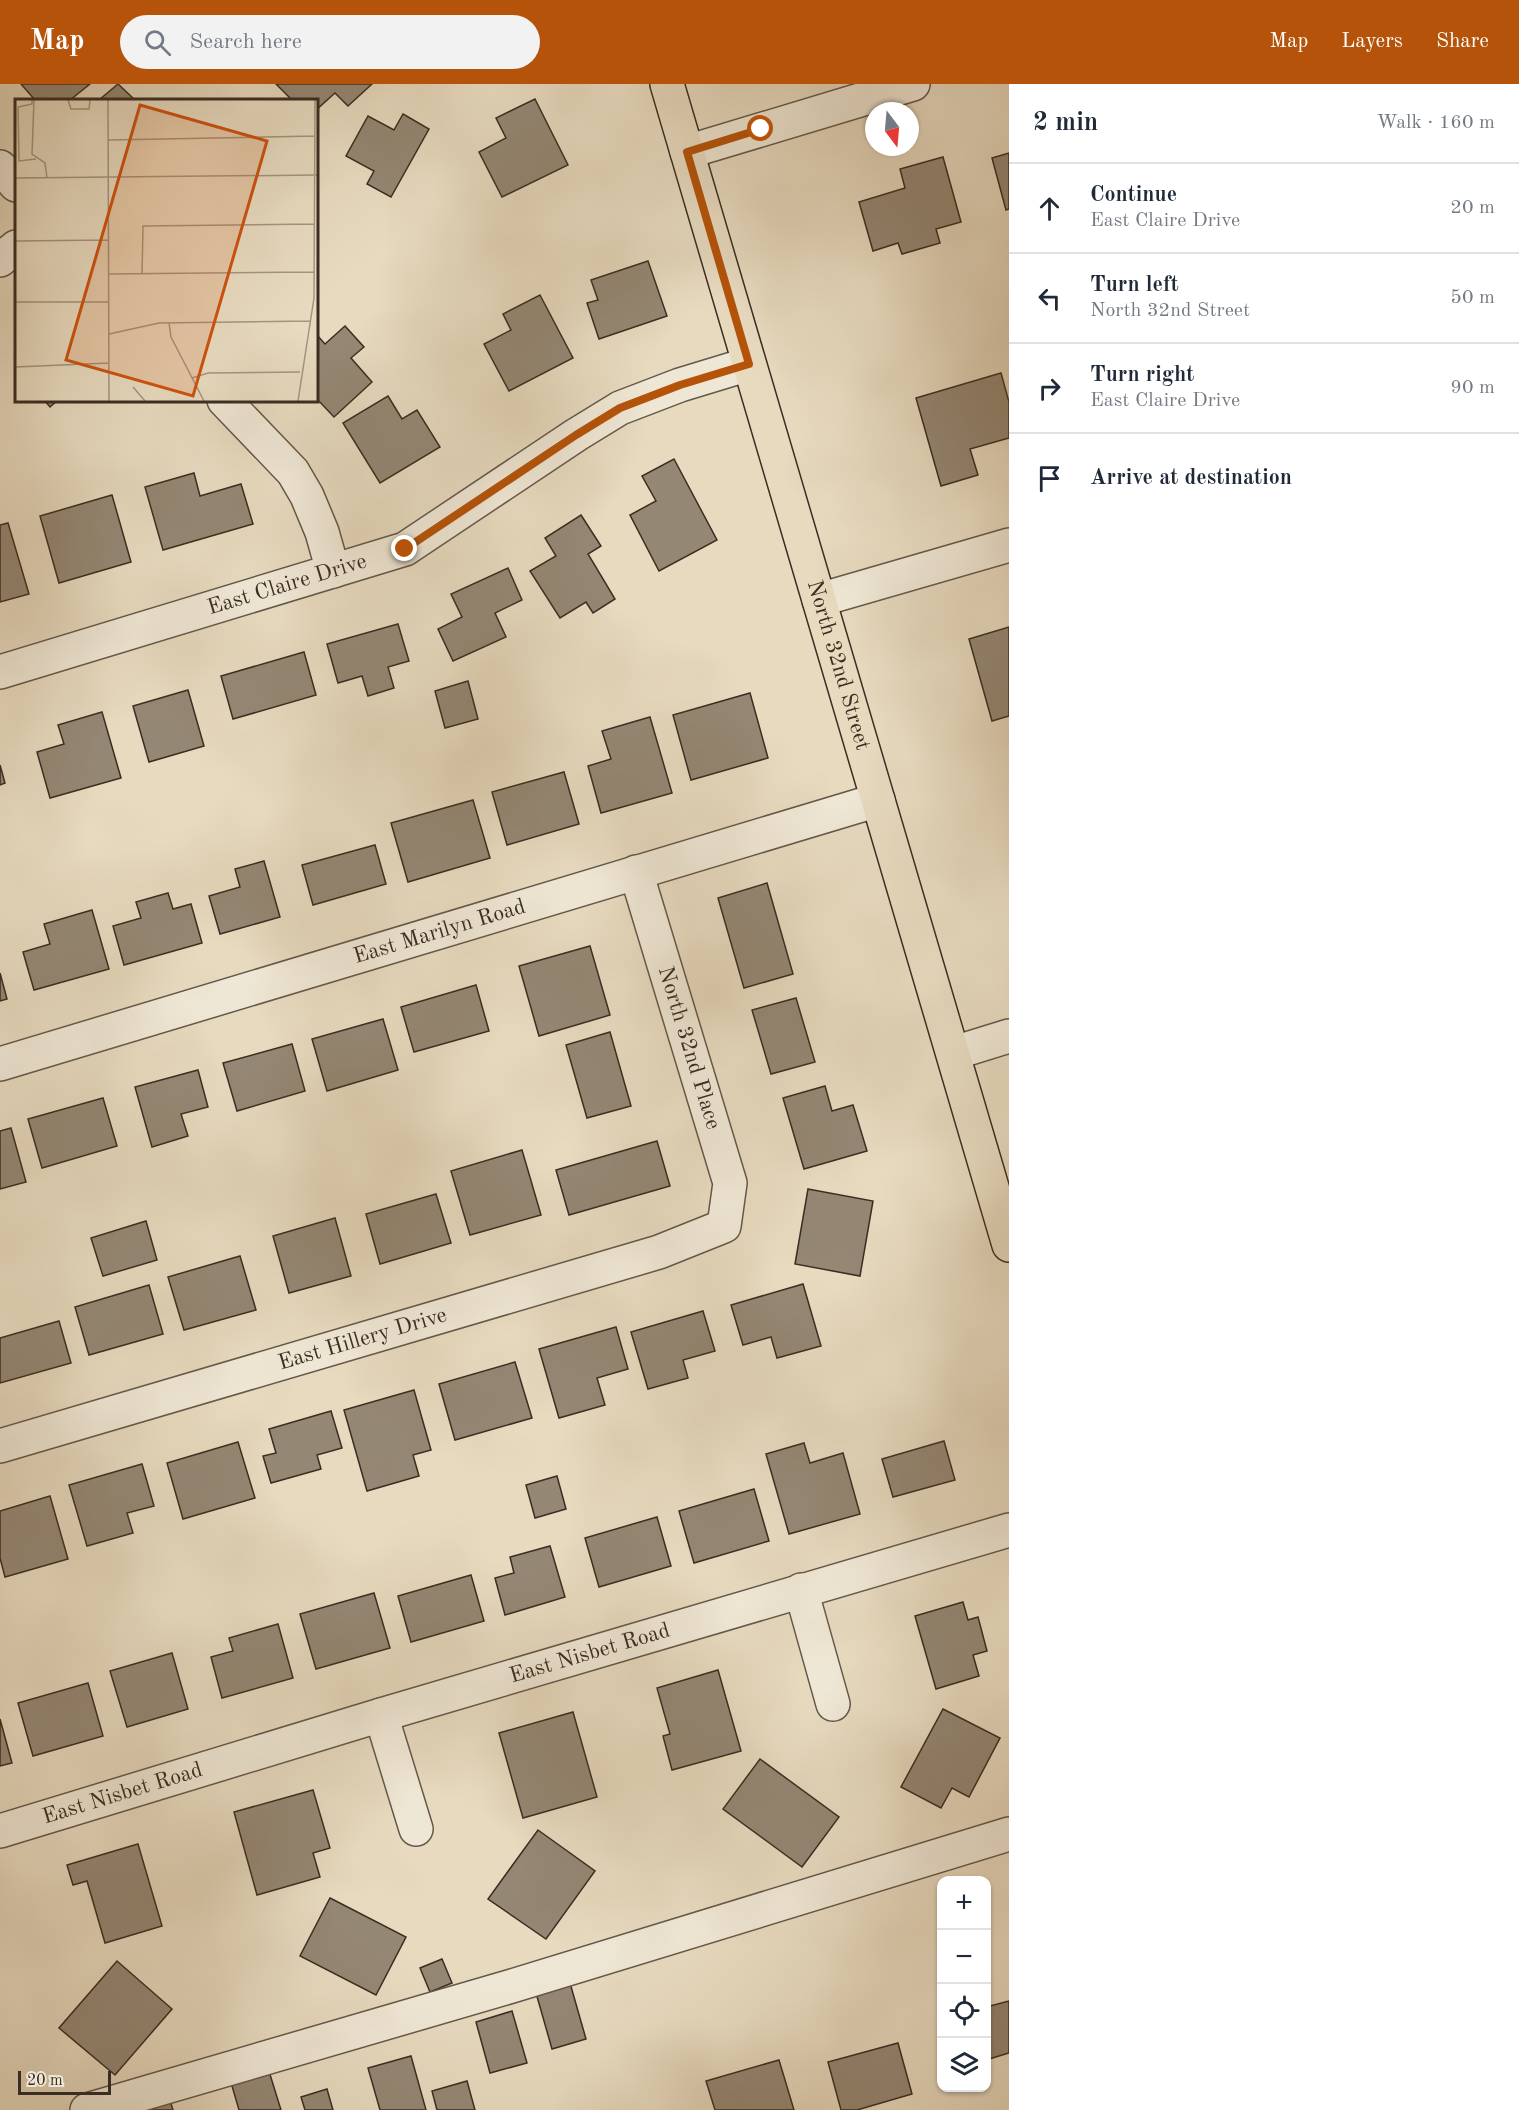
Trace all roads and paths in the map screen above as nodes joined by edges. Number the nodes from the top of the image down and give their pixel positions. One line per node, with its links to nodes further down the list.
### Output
1 (668, 84): 3 (main road, North 32nd Street)
2 (913, 84): 3 (street)
3 (687, 152): 8 (main road, North 32nd Street)
4 (0, 167): 5 (street)
5 (15, 183)
6 (15, 248): 7 (street)
7 (0, 260)
8 (749, 364): 11 (street, East Claire Drive); 12 (main road, North 32nd Street)
9 (226, 402): 11 (street)
10 (1009, 544): 12 (street)
11 (333, 571): 13 (street, East Claire Drive)
12 (819, 600): 14 (main road, North 32nd Street)
13 (0, 672)
14 (878, 800): 15 (street, East Marilyn Road); 17 (main road, North 32nd Street)
15 (636, 872): 18 (street, East Marilyn Road); 19 (street, North 32nd Place)
16 (1009, 1036): 17 (street)
17 (954, 1053): 20 (main road, North 32nd Street)
18 (0, 1064)
19 (724, 1226): 21 (street, East Hillery Drive)
20 (1009, 1245)
21 (0, 1446)
22 (1009, 1530): 23 (street, East Nisbet Road)
23 (801, 1590): 24 (street); 25 (street, East Nisbet Road)
24 (833, 1704)
25 (381, 1715): 26 (street); 27 (street, East Nisbet Road)
26 (416, 1829)
27 (0, 1831)
28 (1009, 1834): 29 (street)
29 (87, 2110)

